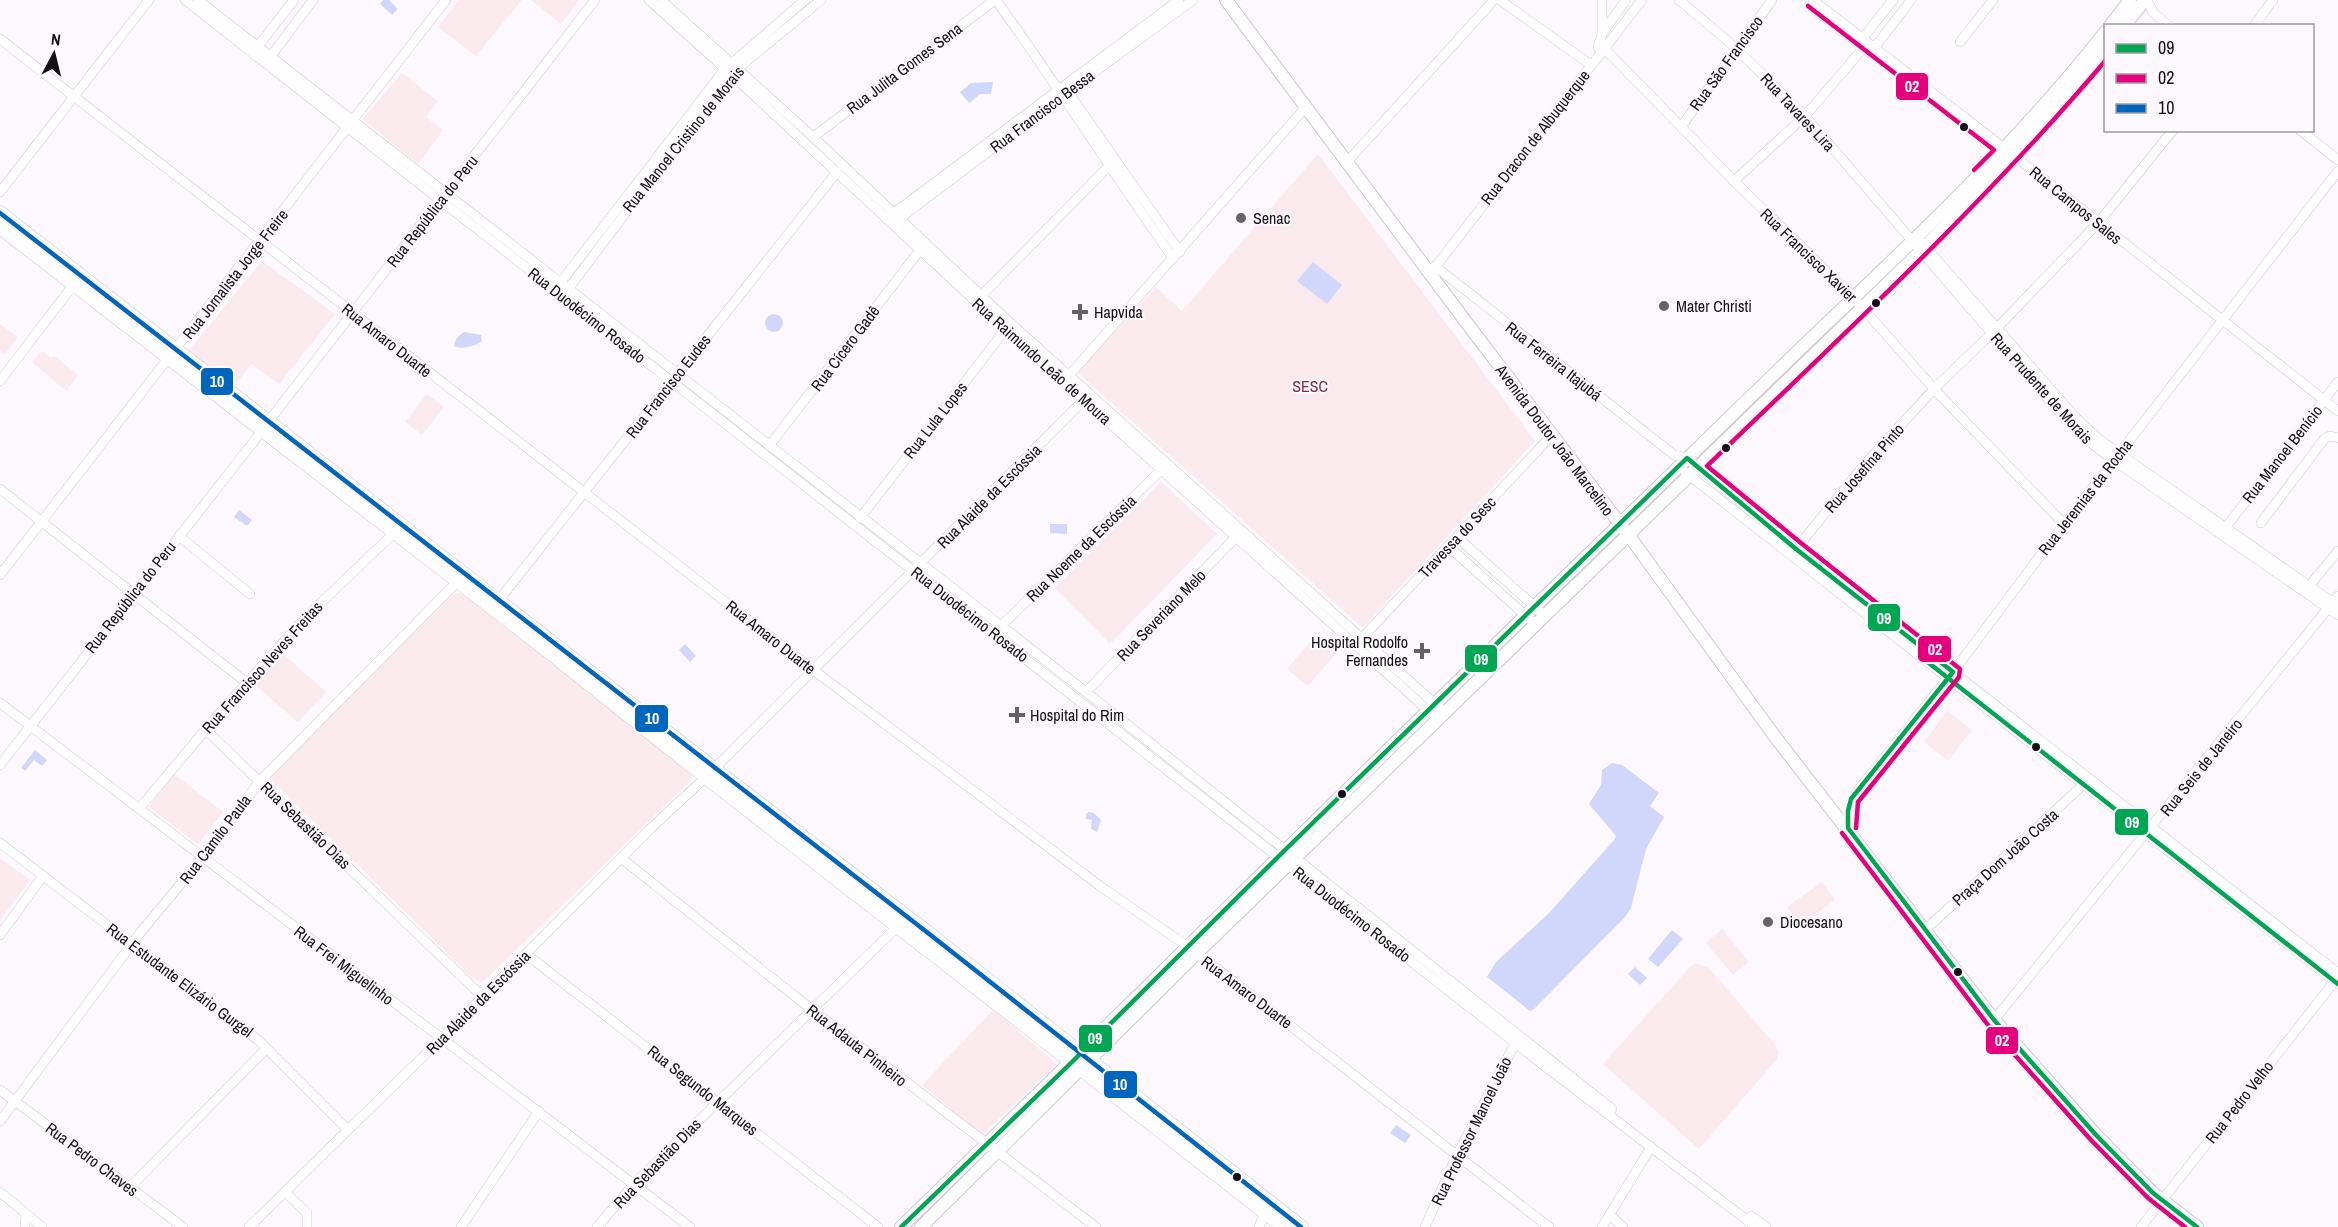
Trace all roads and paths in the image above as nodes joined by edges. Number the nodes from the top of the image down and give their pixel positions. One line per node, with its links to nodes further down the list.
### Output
1 (149, 0): 48 (street)
2 (185, 0): 41 (street, Rua Duodécimo Rosado)
3 (198, 0): 41 (street, Rua Duodécimo Rosado)
4 (294, 0): 41 (street)
5 (313, 0): 44 (street)
6 (446, 0): 51 (street, Rua Jornalista Jorge Freire)
7 (595, 0): 64 (street, Rua República do Peru)
8 (649, 0): 46 (street, Rua Raimundo Leão de Moura)
9 (661, 0): 46 (street, Rua Raimundo Leão de Moura)
10 (805, 0): 46 (street, Rua Manoel Cristino de Morais)
11 (820, 0): 46 (street, Rua Manoel Cristino de Morais)
12 (996, 0): 47 (street); 55 (street, Rua Julita Gomes Sena)
13 (1004, 0): 47 (street)
14 (1179, 0): 47 (street, Rua Francisco Bessa)
15 (1193, 0): 47 (street, Rua Francisco Bessa)
16 (1226, 0): 49 (street, Avenida Doutor João Marcelino)
17 (1494, 0): 59 (street)
18 (1500, 0): 45 (street)
19 (1602, 0): 37 (street)
20 (1626, 0): 37 (street)
21 (1642, 0): 37 (street)
22 (1679, 0): 40 (street, Rua Tavares Lira)
23 (1772, 0): 40 (street, Rua São Francisco)
24 (1812, 0): 35 (street, Rua Campos Sales)
25 (1893, 0): 35 (street)
26 (1911, 0): 39 (street)
27 (1993, 0): 38 (street)
28 (2274, 0): 33 (street)
29 (2135, 2): 30 (street); 31 (street); 32 (street)
30 (2112, 24)
31 (2125, 24)
32 (2167, 24)
33 (2256, 24)
34 (2104, 33): 56 (street)
35 (1863, 38): 39 (street, Rua Campos Sales); 43 (street)
36 (0, 39): 48 (street, Rua Amaro Duarte)
37 (1602, 42): 45 (street); 52 (street, Rua Francisco Xavier)
38 (1960, 42)
39 (1875, 47): 43 (street); 56 (street, Rua Campos Sales)
40 (1737, 49): 50 (street, Rua Tavares Lira); 52 (street, Rua São Francisco)
41 (256, 50): 44 (street, Rua Duodécimo Rosado)
42 (2104, 50): 56 (street)
43 (1860, 52): 50 (street)
44 (268, 60): 51 (street, Rua Duodécimo Rosado)
45 (1593, 62): 73 (street, Rua Dracon de Albuquerque)
46 (732, 68): 55 (street, Rua Raimundo Leão de Moura); 61 (street, Rua Raimundo Leão de Moura); 75 (street, Rua Manoel Cristino de Morais)
47 (1064, 91): 58 (street); 66 (street, Rua Francisco Bessa)
48 (74, 97): 63 (street); 69 (street, Rua Amaro Duarte)
49 (1306, 107): 59 (street, Avenida Doutor João Marcelino); 72 (street)
50 (1805, 116): 62 (street); 70 (street, Rua Tavares Lira)
51 (349, 124): 64 (street, Rua Duodécimo Rosado); 69 (street, Rua Jornalista Jorge Freire)
52 (1681, 127): 62 (street, Rua Francisco Xavier)
53 (2171, 132): 67 (street, Rua Josefina Pinto)
54 (2303, 132): 57 (street)
55 (813, 137): 66 (street, Rua Raimundo Leão de Moura)
56 (2009, 152): 67 (street, Rua Campos Sales); 70 (street)
57 (2338, 160)
58 (1111, 163): 72 (street); 76 (street)
59 (1346, 163): 73 (street, Avenida Doutor João Marcelino)
60 (2338, 171): 79 (street, Rua Jeremias da Rocha)
61 (837, 172): 66 (street, Rua Raimundo Leão de Moura); 83 (street, Rua Francisco Eudes)
62 (1734, 181): 77 (street, Rua Francisco Xavier)
63 (0, 192)
64 (442, 198): 75 (street, Rua Duodécimo Rosado); 78 (street, Rua República do Peru)
65 (0, 213): 82 (main road)
66 (893, 219): 71 (street, Rua Raimundo Leão de Moura); 76 (street, Rua Raimundo Leão de Moura)
67 (2098, 223): 79 (street, Rua Campos Sales); 81 (street, Rua Josefina Pinto)
68 (0, 227): 74 (main road)
69 (260, 241): 78 (street, Rua Amaro Duarte); 82 (street, Rua Jornalista Jorge Freire)
70 (1916, 242): 77 (street); 81 (street, Rua Prudente de Morais)
71 (920, 249): 80 (street, Rua Raimundo Leão de Moura); 94 (street, Rua Cícero Gadê)
72 (1177, 255): 84 (street)
73 (1432, 270): 92 (street, Avenida Doutor João Marcelino); 96 (street, Rua Ferreira Itajubá)
74 (74, 285): 82 (main road); 85 (street)
75 (562, 289): 83 (street, Rua Duodécimo Rosado)
76 (981, 296): 80 (street, Rua Raimundo Leão de Moura)
77 (1858, 302): 87 (street, Rua Francisco Xavier); 96 (street)
78 (353, 313): 91 (street, Rua República do Peru); 99 (street, Rua Amaro Duarte)
79 (2222, 320): 89 (street, Rua Campos Sales); 95 (street, Rua Jeremias da Rocha)
80 (1008, 326): 84 (street, Rua Raimundo Leão de Moura); 100 (street, Rua Lula Lopes)
81 (1994, 331): 87 (street, Rua Josefina Pinto); 95 (street, Rua Prudente de Morais)
82 (173, 354): 91 (main road); 101 (street, Rua Jornalista Jorge Freire)
83 (675, 377): 94 (street, Rua Duodécimo Rosado); 99 (street, Rua Francisco Eudes); 113 (street, Rua Duodécimo Rosado)
84 (1066, 379): 88 (street, Rua Raimundo Leão de Moura); 124 (street, Rua Raimundo Leão de Moura)
85 (0, 381)
86 (2338, 382): 89 (street, Rua Manoel Benício)
87 (1934, 389): 103 (street, Rua Francisco Xavier); 111 (street, Rua Josefina Pinto)
88 (1084, 400): 97 (street, Rua Raimundo Leão de Moura); 113 (street, Rua Alaide da Escóssia)
89 (2324, 400): 90 (street, Rua Campos Sales); 104 (street, Rua Manoel Benício)
90 (2338, 411)
91 (265, 426): 106 (main road); 107 (street, Rua República do Peru); 119 (main road)
92 (1552, 435): 105 (street, Avenida Doutor João Marcelino); 109 (street, Travessa do Sesc)
93 (2338, 438): 102 (street)
94 (769, 446): 100 (street, Rua Duodécimo Rosado)
95 (2116, 457): 103 (street, Rua Jeremias da Rocha); 104 (street, Rua Prudente de Morais); 120 (street, Rua Prudente de Morais)
96 (1688, 467): 105 (street); 111 (street, Rua Ferreira Itajubá); 126 (street, Rua Ferreira Itajubá)
97 (1161, 470): 108 (street, Rua Raimundo Leão de Moura); 123 (street, Rua Noeme da Escóssia)
98 (0, 489): 101 (street)
99 (584, 493): 119 (street, Rua Francisco Eudes); 125 (street, Rua Amaro Duarte)
100 (860, 518): 113 (street, Rua Duodécimo Rosado)
101 (42, 522): 114 (street, Rua Jornalista Jorge Freire); 117 (street)
102 (2261, 523)
103 (2064, 524): 126 (street, Rua Jeremias da Rocha)
104 (2226, 527): 116 (street, Rua Prudente de Morais)
105 (1623, 529): 122 (street); 138 (street, Avenida Doutor João Marcelino)
106 (394, 533): 115 (main road); 127 (street, Rua Francisco Neves Freitas)
107 (179, 536): 117 (street, Rua República do Peru); 118 (street)
108 (1236, 537): 128 (street, Rua Severiano Melo); 130 (street, Rua Raimundo Leão de Moura)
109 (1457, 537): 110 (street, Travessa do Sesc); 122 (street)
110 (1448, 546): 122 (street); 124 (street, Travessa do Sesc)
111 (1796, 549): 126 (street, Rua Ferreira Itajubá)
112 (2338, 551): 116 (street)
113 (918, 567): 123 (street, Rua Duodécimo Rosado); 125 (street, Rua Alaide da Escóssia); 143 (street, Rua Duodécimo Rosado)
114 (0, 575)
115 (458, 581): 134 (main road); 135 (street, Rua Camilo Paula)
116 (2310, 585): 120 (street, Rua Prudente de Morais)
117 (133, 594): 127 (street); 131 (street, Rua República do Peru)
118 (250, 594)
119 (499, 600): 134 (main road)
120 (2334, 603): 121 (street, Rua Prudente de Morais); 139 (street, Rua Seis de Janeiro)
121 (2338, 615)
122 (1535, 616): 130 (street)
123 (1001, 626): 128 (street, Rua Duodécimo Rosado)
124 (1362, 638): 130 (street, Rua Raimundo Leão de Moura)
125 (812, 669): 134 (street, Rua Alaide da Escóssia); 149 (street, Rua Amaro Duarte)
126 (1951, 675): 136 (street, Rua Ferreira Itajubá); 138 (street, Rua Jeremias da Rocha); 139 (street, Rua Ferreira Itajubá)
127 (247, 683): 132 (street, Rua Francisco Neves Freitas)
128 (1086, 692): 143 (street, Rua Duodécimo Rosado)
129 (0, 703): 131 (street, Rua Frei Miguelinho)
130 (1437, 712): 143 (street)
131 (30, 725): 133 (street, Rua República do Peru); 137 (street, Rua Frei Miguelinho)
132 (206, 729): 135 (street, Rua Sebastião Dias); 137 (street, Rua Francisco Neves Freitas)
133 (0, 765)
134 (710, 773): 142 (street, Rua Alaide da Escóssia); 145 (main road); 158 (main road)
135 (260, 781): 141 (street, Rua Camilo Paula); 152 (street, Rua Sebastião Dias)
136 (2084, 784): 139 (street, Rua Ferreira Itajubá); 146 (street, Praça Dom João Costa)
137 (139, 809): 141 (street, Rua Frei Miguelinho)
138 (1848, 828): 146 (street, Avenida Doutor João Marcelino)
139 (2149, 830): 151 (street, Rua Ferreira Itajubá); 154 (street, Rua Seis de Janeiro)
140 (0, 843): 144 (street, Rua Estudante Elizário Gurgel)
141 (203, 857): 148 (street, Rua Camilo Paula); 155 (street, Rua Frei Miguelinho)
142 (621, 858): 150 (street, Rua Alaide da Escóssia); 153 (street, Rua Adauta Pinheiro)
143 (1287, 858): 149 (street); 156 (street, Rua Duodécimo Rosado)
144 (43, 876): 147 (street); 148 (street, Rua Estudante Elizário Gurgel)
145 (899, 926): 153 (street, Rua Sebastião Dias); 158 (main road)
146 (1925, 930): 154 (street, Avenida Doutor João Marcelino)
147 (0, 936)
148 (132, 944): 157 (street, Rua Estudante Elizário Gurgel); 160 (street, Rua Camilo Paula)
149 (1192, 950): 158 (street); 167 (street, Rua Amaro Duarte)
150 (526, 954): 152 (street, Rua Alaide da Escóssia); 161 (street, Rua Segundo Marques)
151 (2337, 979): 172 (street, Rua Pedro Velho)
152 (483, 997): 155 (street, Rua Alaide da Escóssia)
153 (811, 1009): 161 (street, Rua Sebastião Dias); 166 (street, Rua Adauta Pinheiro)
154 (1994, 1020): 172 (street, Avenida Doutor João Marcelino)
155 (441, 1039): 162 (street, Rua Frei Miguelinho); 164 (street, Rua Alaide da Escóssia)
156 (1518, 1039): 165 (street, Rua Duodécimo Rosado); 167 (street, Rua Professor Manoel João); 196 (street, Rua Duodécimo Rosado)
157 (266, 1049): 164 (street, Rua Estudante Elizário Gurgel); 169 (street)
158 (1080, 1061): 166 (street); 173 (main road); 190 (main road)
159 (0, 1090): 160 (street, Rua Pedro Chaves)
160 (15, 1101): 163 (street, Rua Camilo Paula); 169 (street, Rua Pedro Chaves)
161 (718, 1101): 168 (street, Rua Sebastião Dias); 184 (street, Rua Segundo Marques)
162 (539, 1111): 168 (street, Rua Frei Miguelinho); 181 (street)
163 (0, 1121)
164 (348, 1130): 171 (street, Rua Alaide da Escóssia)
165 (1651, 1147): 175 (street); 195 (street, Rua Duodécimo Rosado)
166 (991, 1149): 185 (street); 186 (street); 187 (street, Rua Adauta Pinheiro)
167 (1457, 1155): 191 (street, Rua Professor Manoel João); 192 (street, Rua Amaro Duarte)
168 (634, 1184): 182 (street, Rua Sebastião Dias); 183 (street, Rua Frei Miguelinho)
169 (130, 1187): 178 (street, Rua Pedro Chaves)
170 (0, 1192): 174 (street)
171 (285, 1192): 179 (street, Rua Alaide da Escóssia); 180 (street)
172 (2162, 1200): 197 (street, Rua Pedro Velho); 198 (street, Avenida Doutor João Marcelino)
173 (1266, 1212): 188 (street); 189 (main road)
174 (26, 1214): 176 (street); 177 (street)
175 (1610, 1215): 193 (street); 194 (street)
176 (25, 1227)
177 (42, 1227)
178 (183, 1227)
179 (249, 1227)
180 (307, 1227)
181 (461, 1227)
182 (597, 1227)
183 (690, 1227)
184 (878, 1227)
185 (901, 1227)
186 (921, 1227)
187 (1096, 1227)
188 (1258, 1227)
189 (1284, 1227)
190 (1301, 1227)
191 (1425, 1227)
192 (1549, 1227)
193 (1602, 1227)
194 (1623, 1227)
195 (1756, 1227)
196 (1766, 1227)
197 (2141, 1227)
198 (2197, 1227)

